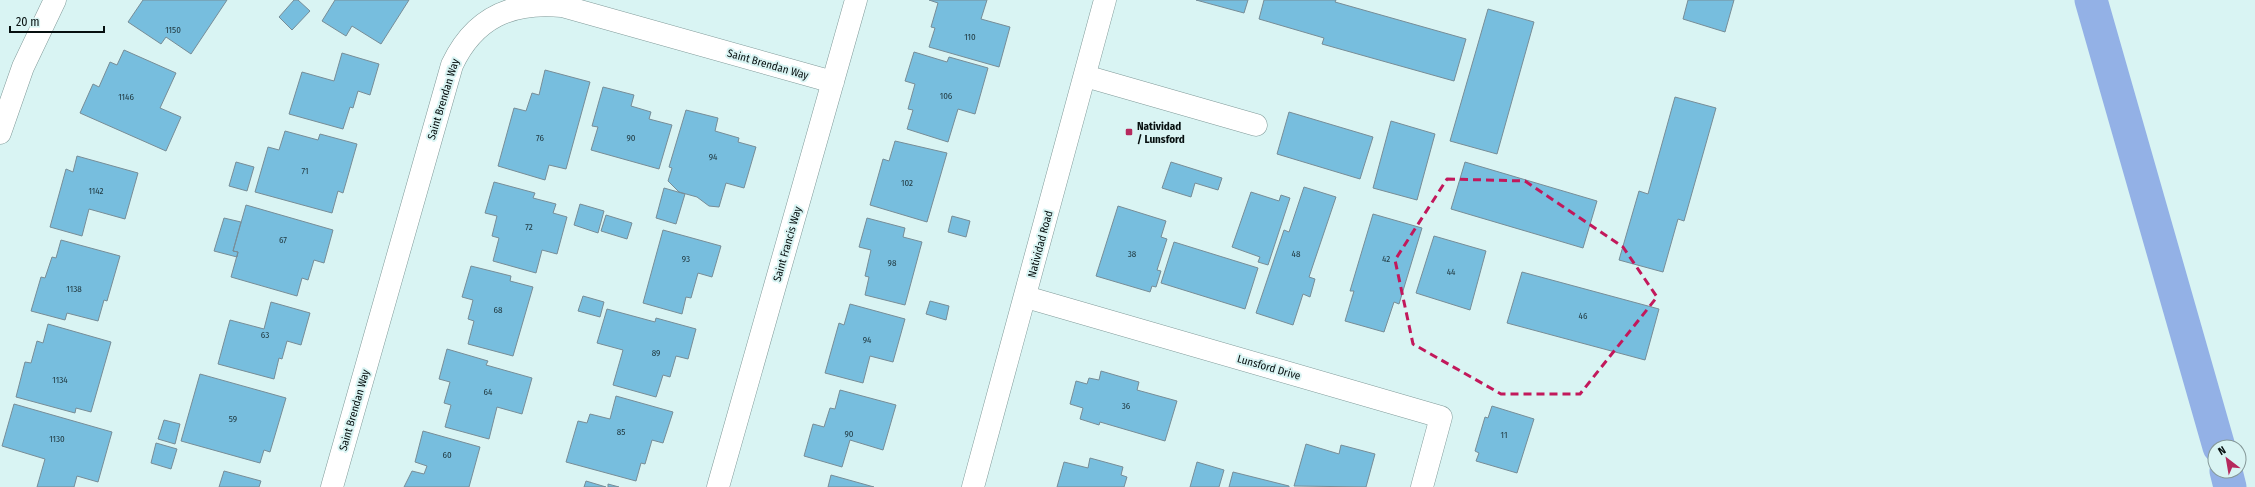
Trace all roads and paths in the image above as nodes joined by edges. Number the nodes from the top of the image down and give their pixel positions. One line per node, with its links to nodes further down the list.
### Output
1 (55, 0): 7 (street)
2 (856, 0): 5 (street, Saint Francis Way)
3 (1106, 0): 4 (street, Natividad Road)
4 (1085, 76): 6 (street); 8 (street, Natividad Road)
5 (833, 82): 9 (street, Saint Brendan Way); 10 (street, Saint Francis Way)
6 (1256, 125)
7 (0, 133)
8 (1026, 297): 11 (street, Natividad Road); 12 (street, Lunsford Drive)
9 (332, 487)
10 (718, 487)
11 (973, 487)
12 (1422, 487)

